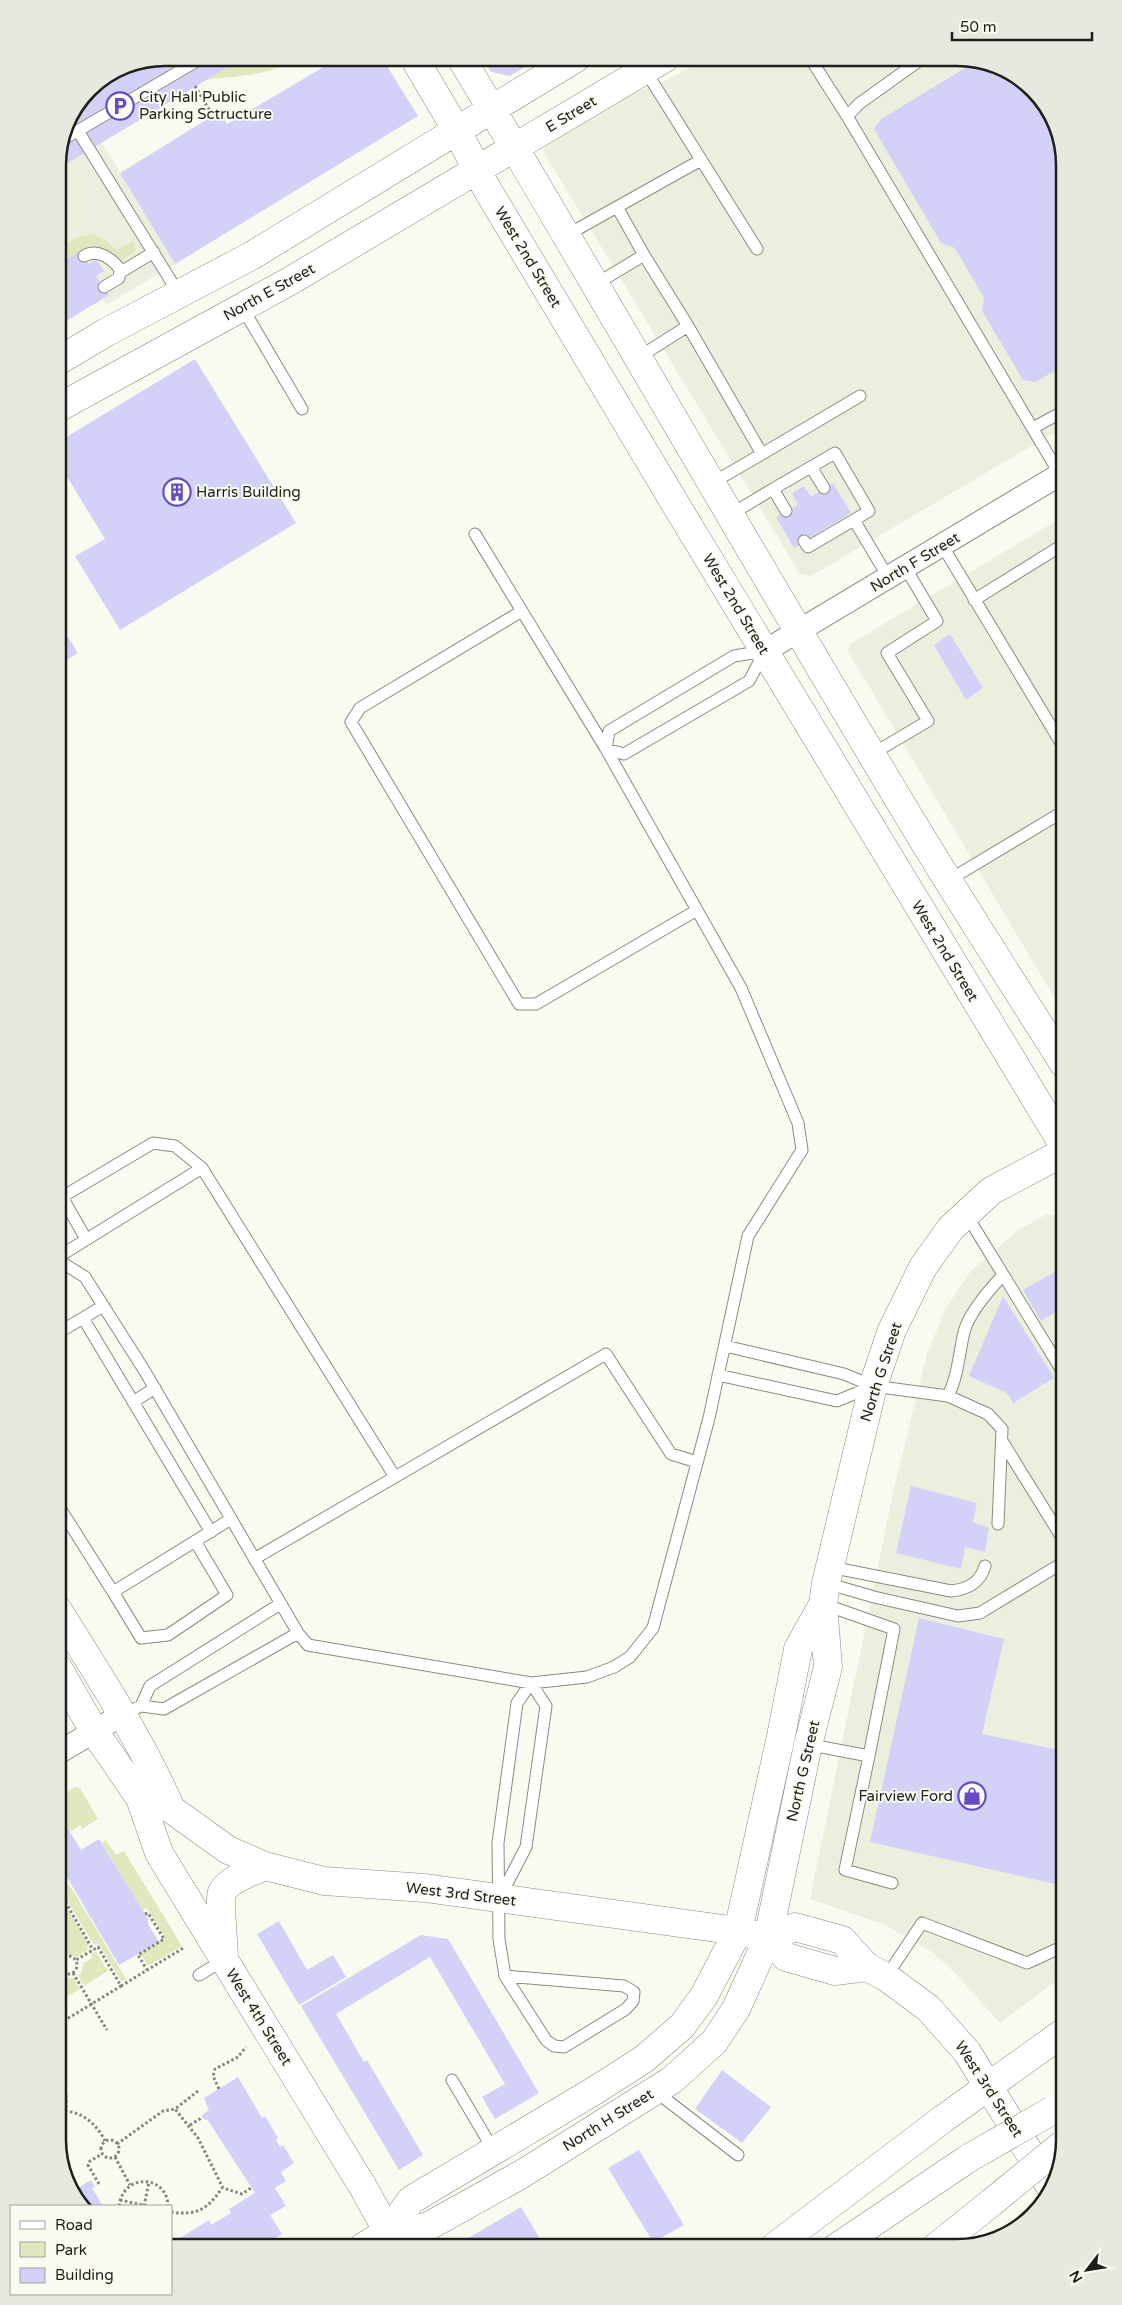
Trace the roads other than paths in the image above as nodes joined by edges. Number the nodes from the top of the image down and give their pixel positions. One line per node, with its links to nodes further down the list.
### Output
1 (188, 66): 11 (lane)
2 (419, 66): 12 (main road, West 2nd Street)
3 (465, 66): 9 (main road)
4 (563, 66): 9 (main road)
5 (652, 66): 14 (main road, E Street)
6 (656, 66): 15 (lane)
7 (815, 66): 10 (lane)
8 (912, 66): 10 (lane)
9 (491, 109): 12 (main road); 14 (main road)
10 (847, 116): 35 (lane)
11 (78, 131): 13 (lane); 20 (lane)
12 (457, 131): 16 (main road, West 2nd Street); 26 (main road)
13 (72, 135)
14 (516, 148): 16 (main road, E Street); 18 (main road)
15 (700, 160): 17 (lane); 19 (lane)
16 (478, 171): 27 (main road, North E Street); 54 (main road, West 2nd Street)
17 (617, 207): 18 (lane); 21 (lane)
18 (567, 236): 24 (main road)
19 (757, 249)
20 (154, 252): 23 (lane); 26 (lane)
21 (644, 254): 24 (lane); 28 (lane)
22 (84, 256): 23 (lane)
23 (121, 272): 25 (lane)
24 (596, 284): 30 (main road)
25 (104, 288)
26 (179, 294): 29 (main road)
27 (242, 307): 32 (main road, North E Street); 33 (lane)
28 (688, 326): 30 (lane); 36 (lane)
29 (66, 356)
30 (639, 357): 40 (main road)
31 (860, 396): 36 (lane)
32 (66, 404)
33 (302, 409)
34 (1056, 415): 35 (lane)
35 (1033, 428): 37 (lane)
36 (762, 454): 40 (lane)
37 (1056, 465)
38 (811, 467): 41 (lane); 42 (lane); 45 (lane)
39 (1056, 480): 48 (street, North F Street)
40 (712, 483): 44 (main road)
41 (824, 488)
42 (773, 489): 43 (lane); 44 (lane)
43 (786, 511)
44 (730, 515): 53 (main road)
45 (847, 521): 47 (lane); 50 (lane)
46 (476, 534): 52 (lane)
47 (804, 541)
48 (942, 545): 50 (street, North F Street); 51 (lane)
49 (1056, 549): 51 (lane)
50 (897, 572): 53 (street, North F Street); 57 (lane)
51 (974, 600): 55 (lane)
52 (522, 610): 56 (lane); 60 (lane)
53 (798, 631): 54 (street, North F Street); 57 (main road)
54 (765, 652): 56 (lane); 56 (lane); 62 (main road, West 2nd Street)
55 (1056, 735)
56 (606, 750): 60 (lane)
57 (872, 754): 59 (main road)
58 (1056, 816): 59 (lane)
59 (949, 880): 61 (main road)
60 (697, 910): 75 (lane)
61 (1056, 1051)
62 (1056, 1133)
63 (1056, 1156): 67 (main road, North G Street)
64 (202, 1168): 65 (lane); 68 (lane); 84 (lane)
65 (66, 1195)
66 (66, 1204): 68 (lane)
67 (966, 1214): 71 (lane); 78 (main road, North G Street)
68 (86, 1239): 69 (lane)
69 (66, 1253)
70 (66, 1264): 72 (lane)
71 (1003, 1274): 76 (lane); 80 (lane)
72 (104, 1306): 73 (lane); 79 (lane)
73 (83, 1318): 74 (lane); 81 (lane)
74 (66, 1328)
75 (725, 1346): 77 (lane); 78 (lane)
76 (1056, 1361)
77 (718, 1375): 78 (lane); 83 (lane)
78 (873, 1386): 80 (lane); 94 (main road, North G Street)
79 (155, 1388): 81 (lane); 86 (lane)
80 (948, 1396): 82 (lane)
81 (133, 1402): 89 (lane)
82 (1002, 1441): 87 (lane); 88 (lane)
83 (697, 1462): 84 (lane); 100 (lane)
84 (395, 1477): 91 (lane)
85 (66, 1517): 95 (lane)
86 (231, 1519): 89 (lane); 91 (lane)
87 (998, 1524)
88 (1056, 1528)
89 (211, 1532): 90 (lane)
90 (195, 1541): 95 (lane); 95 (lane)
91 (254, 1559): 96 (lane)
92 (985, 1566): 94 (lane)
93 (1056, 1567): 94 (lane)
94 (826, 1585): 103 (main road, North G Street); 105 (lane)
95 (113, 1592)
96 (280, 1604): 98 (lane); 101 (lane)
97 (66, 1621): 101 (main road)
98 (298, 1633): 100 (lane); 101 (lane)
99 (66, 1682): 102 (main road)
100 (531, 1683): 110 (lane); 110 (lane)
101 (132, 1710): 102 (street); 107 (main road)
102 (94, 1731): 104 (street); 106 (main road)
103 (795, 1740): 105 (lane); 111 (main road, North G Street); 112 (main road, North G Street)
104 (66, 1748)
105 (869, 1756): 109 (lane)
106 (140, 1798): 107 (main road, West 3rd Street); 114 (main road, West 4th Street)
107 (171, 1809): 108 (main road, West 3rd Street)
108 (265, 1866): 110 (main road, West 3rd Street); 114 (main road)
109 (892, 1883)
110 (499, 1899): 111 (main road, West 3rd Street); 117 (lane)
111 (738, 1931): 112 (main road, West 3rd Street); 124 (main road, North H Street)
112 (768, 1938): 115 (main road); 121 (main road, North H Street)
113 (1056, 1950): 115 (lane)
114 (224, 1960): 116 (lane); 127 (main road, West 4th Street)
115 (877, 1972): 120 (main road, West 3rd Street)
116 (199, 1975)
117 (505, 1976): 117 (lane)
118 (1056, 2038): 120 (main road)
119 (452, 2080): 124 (lane)
120 (989, 2086): 126 (main road, West 3rd Street); 129 (main road)
121 (655, 2091): 125 (lane); 127 (main road, North H Street)
122 (1056, 2112): 130 (main road, bridge)
123 (1055, 2150): 131 (main road, bridge)
124 (494, 2151): 127 (main road, North H Street)
125 (738, 2155)
126 (1047, 2180)
127 (388, 2232): 128 (main road, North H Street)
128 (376, 2239)
129 (786, 2239)
130 (850, 2239)
131 (947, 2239)

